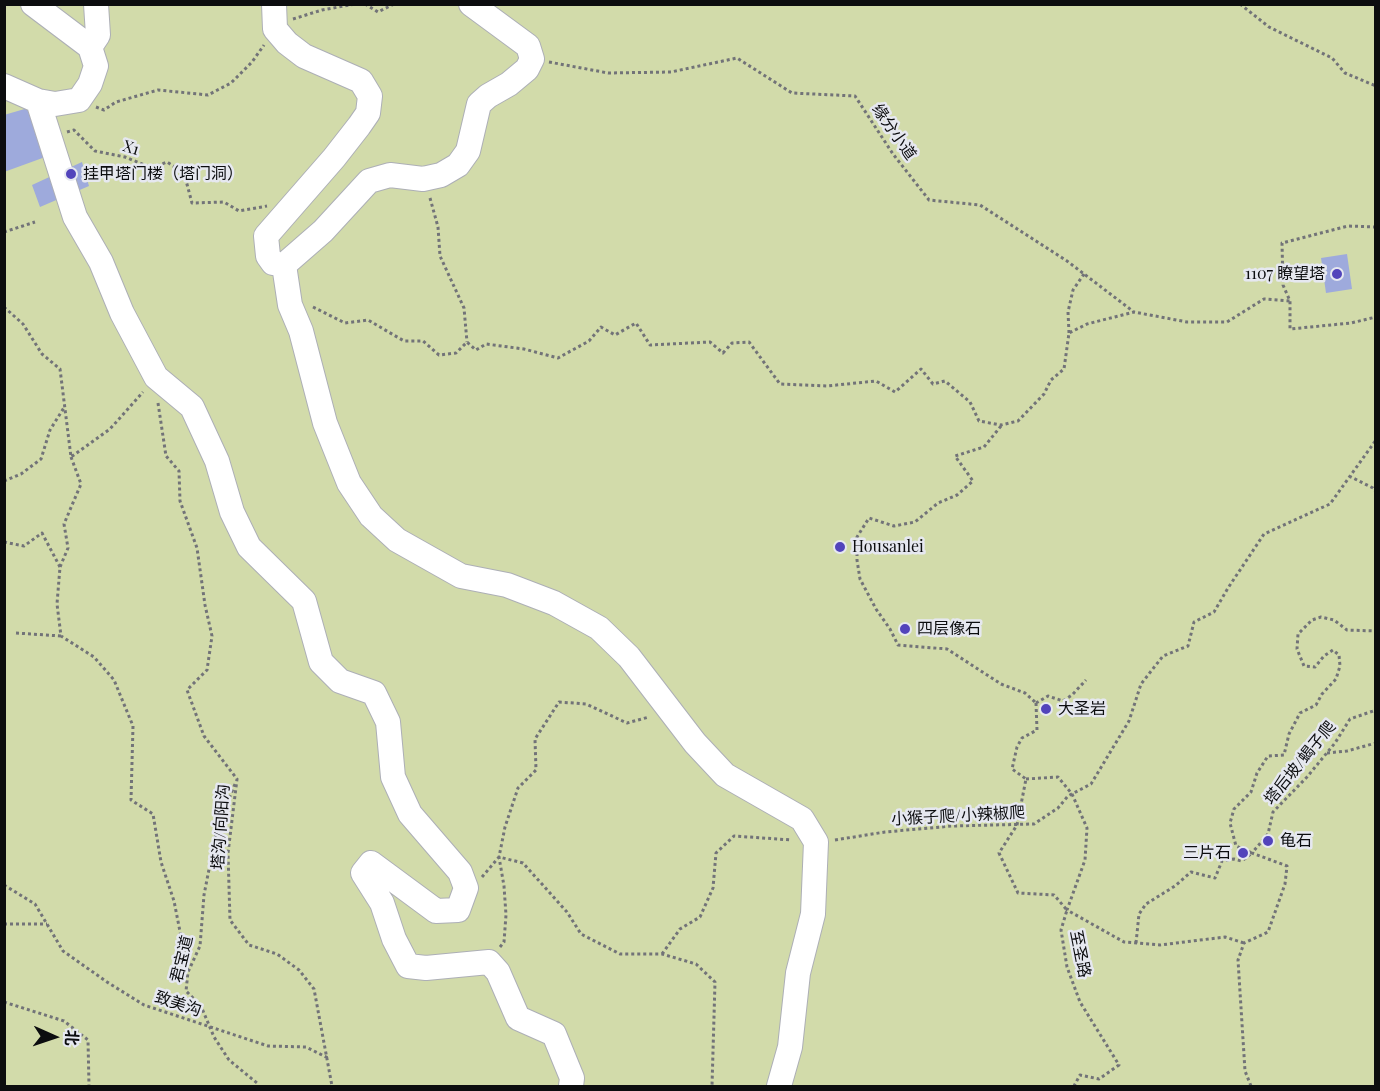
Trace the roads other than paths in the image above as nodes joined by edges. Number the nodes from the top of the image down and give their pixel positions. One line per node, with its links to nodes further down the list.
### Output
1 (33, 4): 5 (lane)
2 (96, 4): 5 (lane)
3 (274, 4): 8 (lane)
4 (471, 4): 8 (lane)
5 (90, 47): 7 (lane)
6 (4, 86): 7 (lane)
7 (38, 102): 9 (lane)
8 (284, 265): 10 (lane)
9 (571, 1086)
10 (779, 1086)

